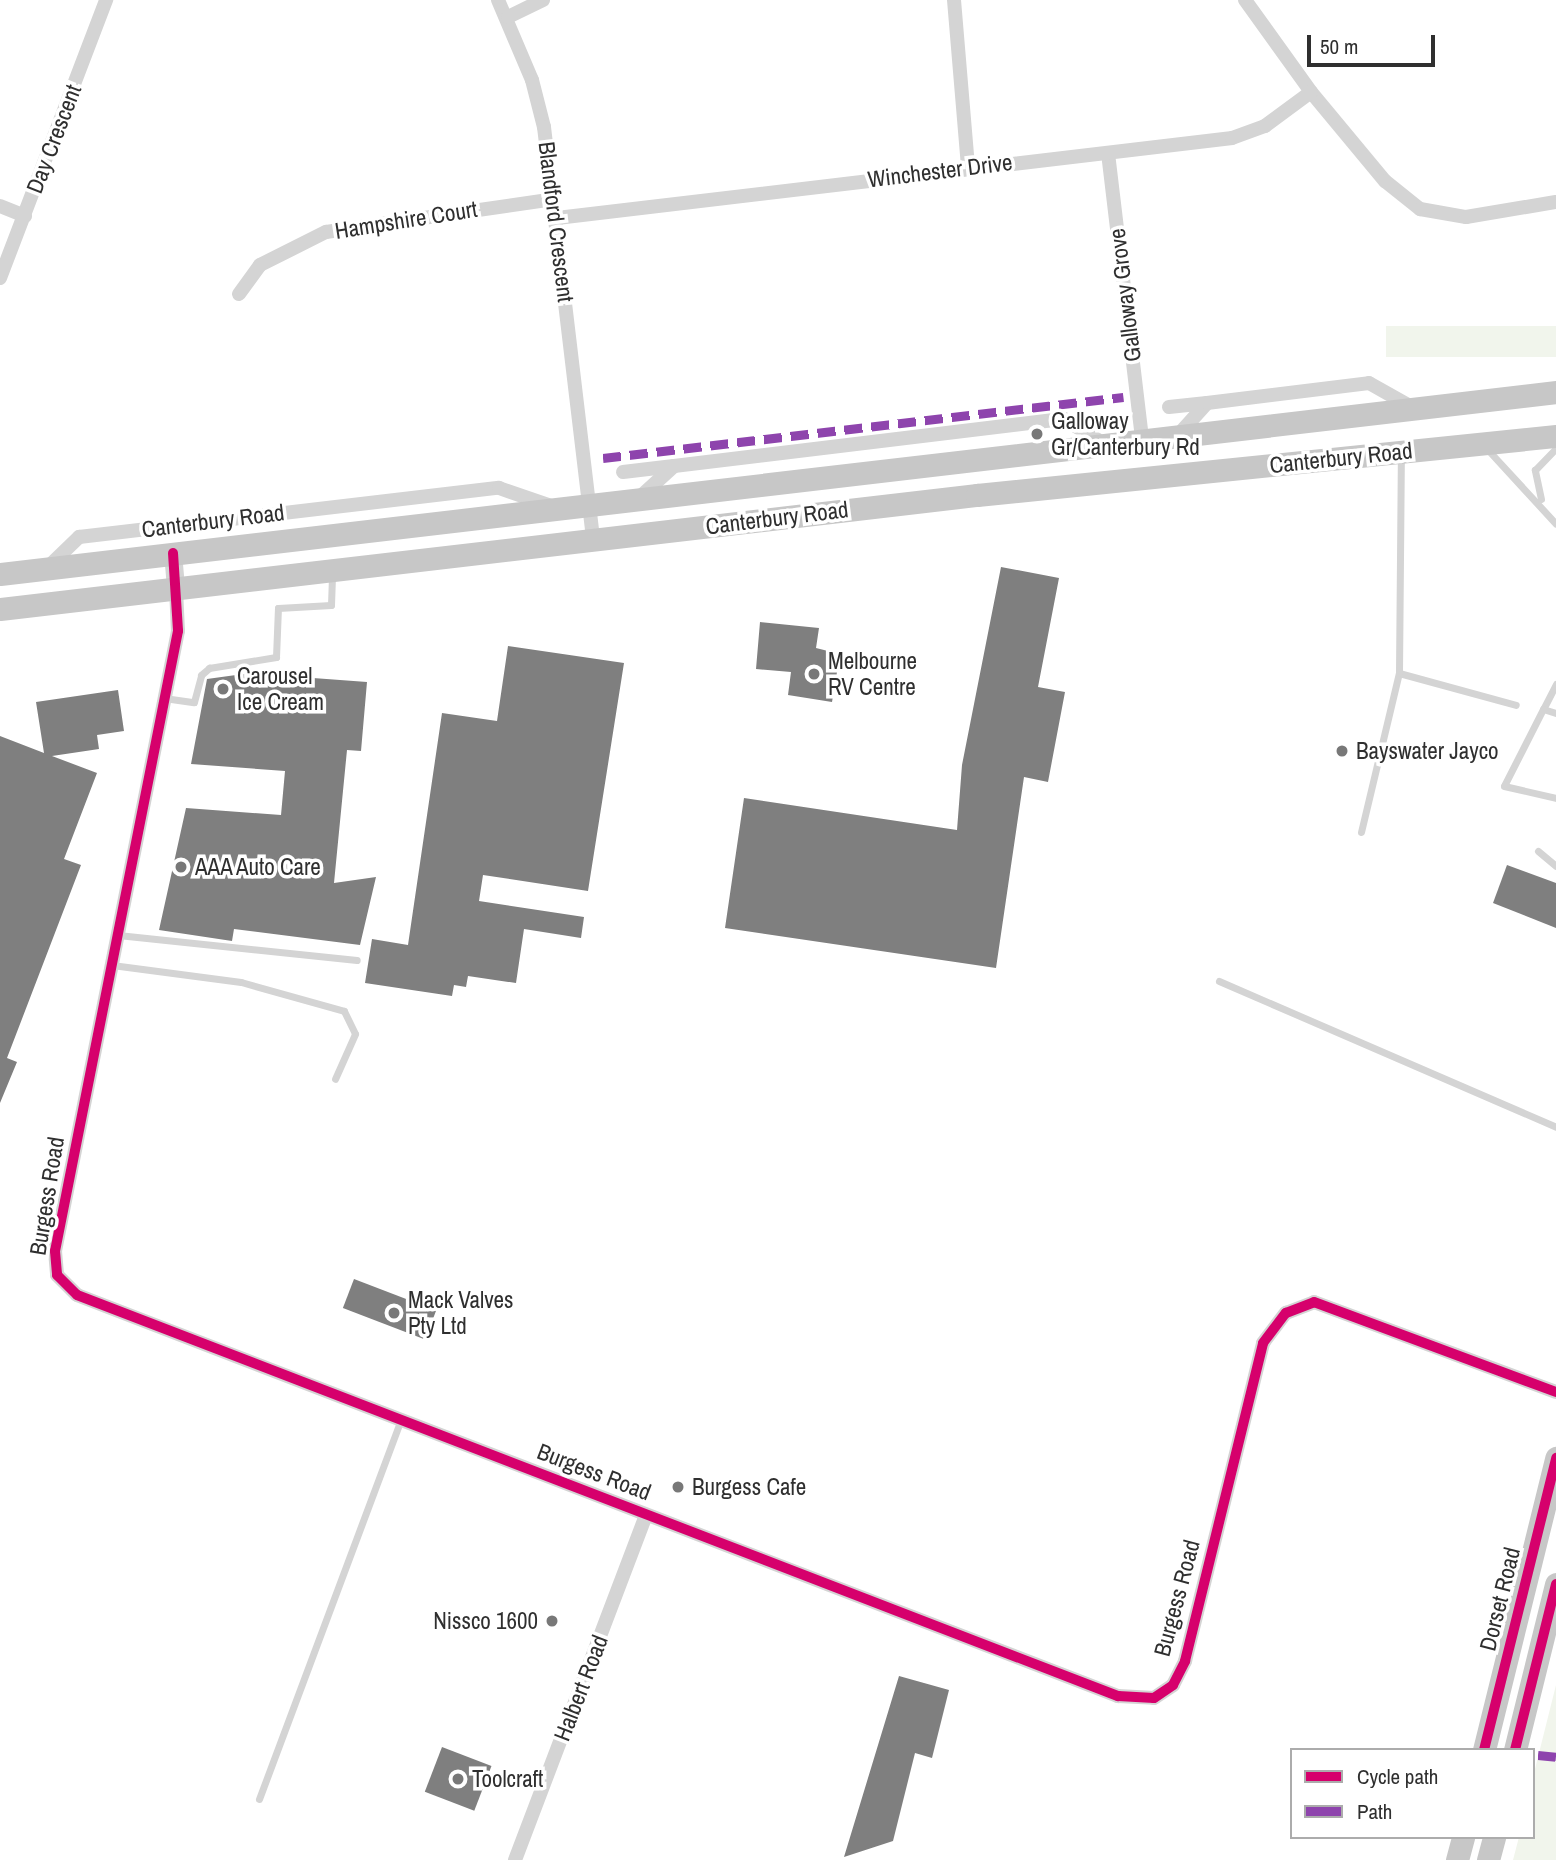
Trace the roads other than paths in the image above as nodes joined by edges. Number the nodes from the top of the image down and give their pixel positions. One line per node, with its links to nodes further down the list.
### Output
1 (106, 0): 13 (street, Day Crescent)
2 (498, 0): 6 (street, Blandford Crescent)
3 (543, 0): 6 (street)
4 (954, 0): 9 (street)
5 (1245, 0): 7 (street)
6 (508, 17): 10 (street, Blandford Crescent)
7 (1311, 92): 8 (street, Winchester Drive); 11 (street)
8 (1108, 153): 9 (street, Winchester Drive); 23 (street, Galloway Grove)
9 (968, 167): 14 (street, Winchester Drive)
10 (554, 199): 14 (street, Blandford Crescent); 16 (street, Hampshire Court)
11 (1556, 202)
12 (0, 206): 13 (street)
13 (25, 216): 15 (street, Day Crescent)
14 (557, 218): 33 (street, Blandford Crescent)
15 (0, 278)
16 (239, 294)
17 (1556, 392): 19 (main road, Canterbury Road)
18 (1208, 402): 19 (street, Canterbury Road); 20 (street, Canterbury Road); 21 (street)
19 (1409, 406): 21 (main road, Canterbury Road)
20 (1169, 407)
21 (1180, 433): 23 (main road, Canterbury Road)
22 (1556, 436): 25 (main road, Canterbury Road)
23 (1142, 438): 24 (main road, Canterbury Road); 30 (main road)
24 (1103, 443): 28 (street); 31 (main road, Canterbury Road)
25 (1477, 444): 27 (main road, Canterbury Road); 32 (lane)
26 (1556, 448): 32 (lane)
27 (1401, 452): 30 (main road, Canterbury Road); 43 (lane)
28 (674, 466): 29 (street); 31 (street)
29 (624, 472)
30 (1146, 478): 36 (main road, Canterbury Road)
31 (639, 498): 33 (main road, Canterbury Road)
32 (1542, 503): 35 (lane)
33 (592, 504): 34 (main road, Canterbury Road); 36 (street, Blandford Crescent)
34 (556, 508): 37 (main road, Canterbury Road); 38 (street, Canterbury Road)
35 (1556, 524)
36 (598, 538): 39 (main road, Canterbury Road)
37 (173, 553): 38 (main road, Canterbury Road); 41 (street, Burgess Road)
38 (46, 569): 40 (main road, Canterbury Road)
39 (333, 570): 41 (main road, Canterbury Road); 45 (lane)
40 (0, 574)
41 (176, 589): 42 (main road, Canterbury Road); 45 (street, Burgess Road)
42 (0, 610)
43 (1399, 673): 46 (lane); 50 (lane)
44 (1556, 684): 47 (lane)
45 (164, 698): 53 (street, Burgess Road)
46 (1516, 705)
47 (1543, 709): 48 (lane); 49 (lane)
48 (1556, 713)
49 (1556, 798)
50 (1361, 832)
51 (1538, 852): 52 (lane)
52 (1556, 866)
53 (118, 935): 54 (lane); 55 (street, Burgess Road)
54 (357, 960)
55 (112, 965): 57 (lane); 60 (street, Burgess Road)
56 (1219, 981): 58 (lane)
57 (335, 1079)
58 (1556, 1127)
59 (1556, 1392): 62 (street, Burgess Road)
60 (401, 1420): 62 (street, Burgess Road); 66 (lane)
61 (1556, 1458): 64 (main road, Dorset Road)
62 (646, 1515): 69 (street, Halbert Road)
63 (1556, 1584): 65 (main road)
64 (1484, 1748)
65 (1515, 1748)
66 (259, 1799)
67 (1462, 1839): 70 (main road)
68 (1493, 1839): 71 (main road)
69 (515, 1860)
70 (1457, 1860)
71 (1488, 1860)

